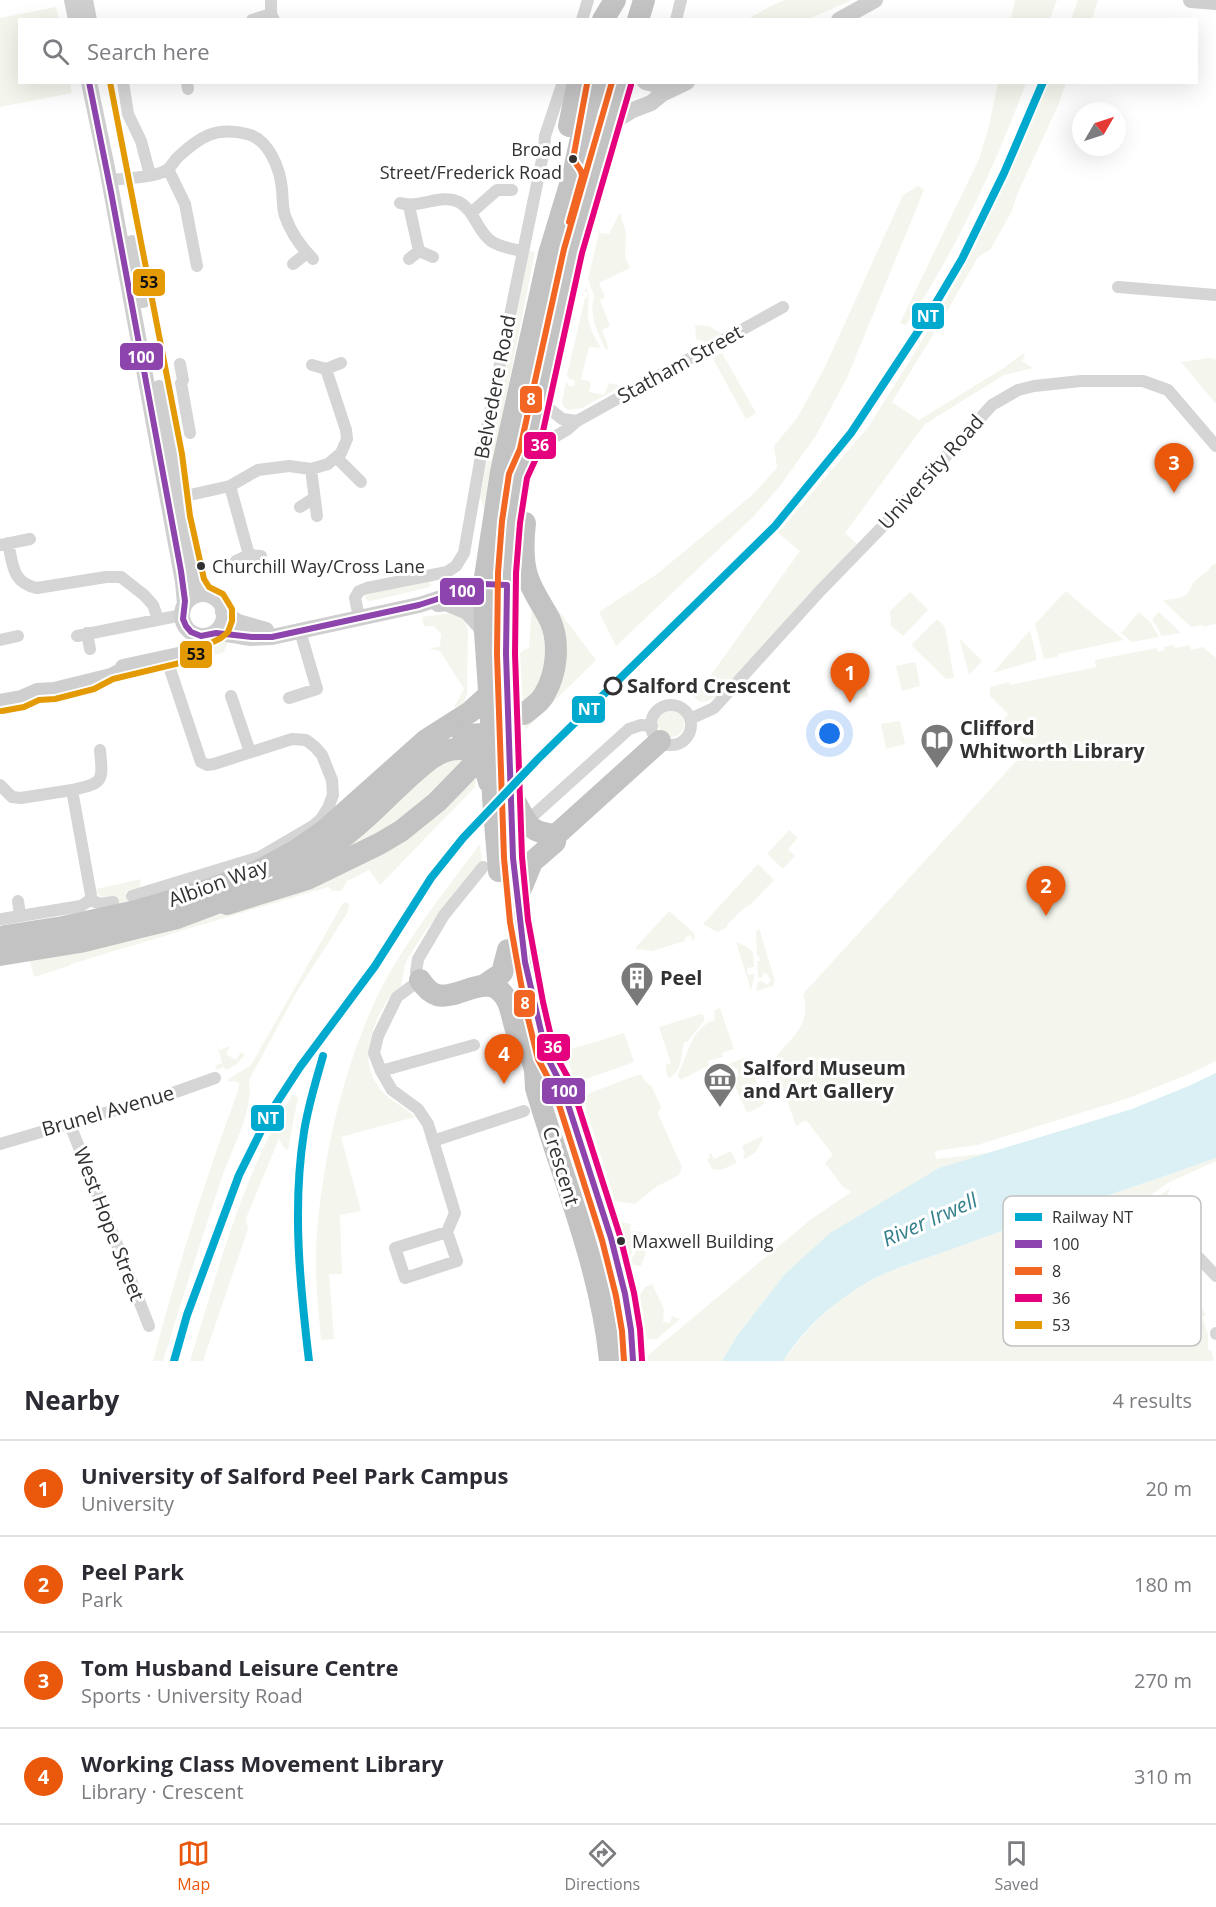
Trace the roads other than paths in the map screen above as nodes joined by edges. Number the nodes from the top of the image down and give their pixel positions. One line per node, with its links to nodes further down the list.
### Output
1 (72, 0): 15 (street)
2 (85, 0): 16 (street)
3 (271, 0): 14 (street)
4 (588, 0): 17 (street)
5 (607, 0): 18 (highway)
6 (615, 0): 19 (highway)
7 (625, 0): 20 (highway)
8 (644, 0): 21 (highway)
9 (681, 0): 22 (street)
10 (875, 0): 23 (street)
11 (1191, 0): 12 (street)
12 (1195, 1): 13 (street)
13 (1216, 2)
14 (272, 17)
15 (76, 18)
16 (89, 18)
17 (583, 18)
18 (602, 18)
19 (602, 18)
20 (619, 18)
21 (640, 18)
22 (676, 18)
23 (843, 18)
24 (90, 84): 36 (street)
25 (100, 84): 36 (street)
26 (123, 84): 34 (street)
27 (561, 84): 39 (street, Belvedere Road)
28 (578, 84): 35 (highway)
29 (596, 84): 35 (highway)
30 (621, 84): 32 (highway)
31 (683, 84): 32 (street)
32 (610, 124): 50 (highway)
33 (168, 169): 34 (street); 41 (street); 42 (street)
34 (150, 175): 36 (street)
35 (573, 175): 66 (highway)
36 (114, 179): 60 (street)
37 (512, 190): 38 (street)
38 (471, 213): 39 (street); 40 (street)
39 (522, 251): 73 (street, Belvedere Road)
40 (433, 257)
41 (293, 264)
42 (197, 266)
43 (1118, 287): 44 (street)
44 (1216, 295)
45 (783, 307): 51 (street, Statham Street)
46 (341, 363): 49 (street)
47 (180, 364): 52 (street)
48 (312, 365): 49 (street)
49 (326, 369): 55 (street)
50 (540, 400): 51 (street); 54 (highway)
51 (577, 421): 54 (street, Statham Street)
52 (190, 433)
53 (1216, 446): 87 (street, University Road)
54 (529, 452): 67 (highway); 88 (highway)
55 (337, 458): 56 (street); 57 (street)
56 (311, 469): 58 (street); 59 (street)
57 (361, 482)
58 (230, 486): 60 (street); 65 (street)
59 (314, 498): 61 (street); 62 (street)
60 (173, 499): 68 (street); 71 (street)
61 (300, 507)
62 (317, 516)
63 (30, 539): 64 (street)
64 (4, 544): 74 (street)
65 (236, 561)
66 (484, 590): 67 (street); 69 (street); 70 (street); 76 (highway)
67 (507, 590): 81 (highway)
68 (203, 594): 71 (street); 72 (street)
69 (447, 604): 70 (street); 76 (street)
70 (419, 605): 73 (street)
71 (184, 610): 74 (street); 77 (street)
72 (223, 612): 75 (street); 77 (street)
73 (359, 617): 75 (street)
74 (158, 620): 80 (street)
75 (294, 632): 77 (street); 85 (street)
76 (485, 632): 81 (highway)
77 (203, 633): 82 (street)
78 (18, 636): 79 (street)
79 (0, 640)
80 (90, 649)
81 (496, 655): 83 (highway); 88 (highway)
82 (168, 657): 86 (street); 92 (street)
83 (490, 694): 88 (highway); 90 (highway, Albion Way)
84 (231, 696): 92 (street)
85 (289, 698)
86 (0, 702)
87 (690, 719): 89 (street); 89 (street)
88 (505, 723): 90 (highway, bridge); 95 (highway, Crescent, bridge)
89 (656, 733): 96 (street); 97 (highway)
90 (466, 743): 95 (highway, bridge); 105 (highway, Albion Way); 105 (highway); 106 (highway, Albion Way)
91 (100, 750): 94 (street)
92 (250, 752): 99 (street)
93 (0, 785): 94 (street)
94 (72, 790): 100 (street)
95 (502, 796): 97 (highway, bridge); 103 (highway, Crescent, bridge)
96 (536, 813)
97 (556, 835): 103 (highway)
98 (483, 867): 109 (street)
99 (132, 896)
100 (90, 900): 102 (street); 104 (street)
101 (18, 901): 104 (street)
102 (113, 902)
103 (513, 910): 107 (highway, Crescent); 124 (highway, Crescent)
104 (20, 915): 106 (street)
105 (177, 918): 108 (highway, Albion Way)
106 (1, 928)
107 (508, 950): 110 (highway); 112 (highway, Crescent)
108 (0, 955)
109 (420, 980): 110 (highway); 113 (street)
110 (483, 986): 112 (highway)
111 (474, 1045): 113 (street)
112 (530, 1052): 123 (highway, Crescent)
113 (381, 1071): 117 (street)
114 (215, 1078): 116 (street, Brunel Avenue)
115 (524, 1111): 117 (street)
116 (69, 1122): 118 (street, Brunel Avenue); 122 (street, West Hope Street)
117 (433, 1141): 119 (street)
118 (0, 1144)
119 (447, 1232): 119 (street)
120 (1201, 1260): 121 (street)
121 (1216, 1276)
122 (148, 1326)
123 (610, 1361)
124 (633, 1361)

